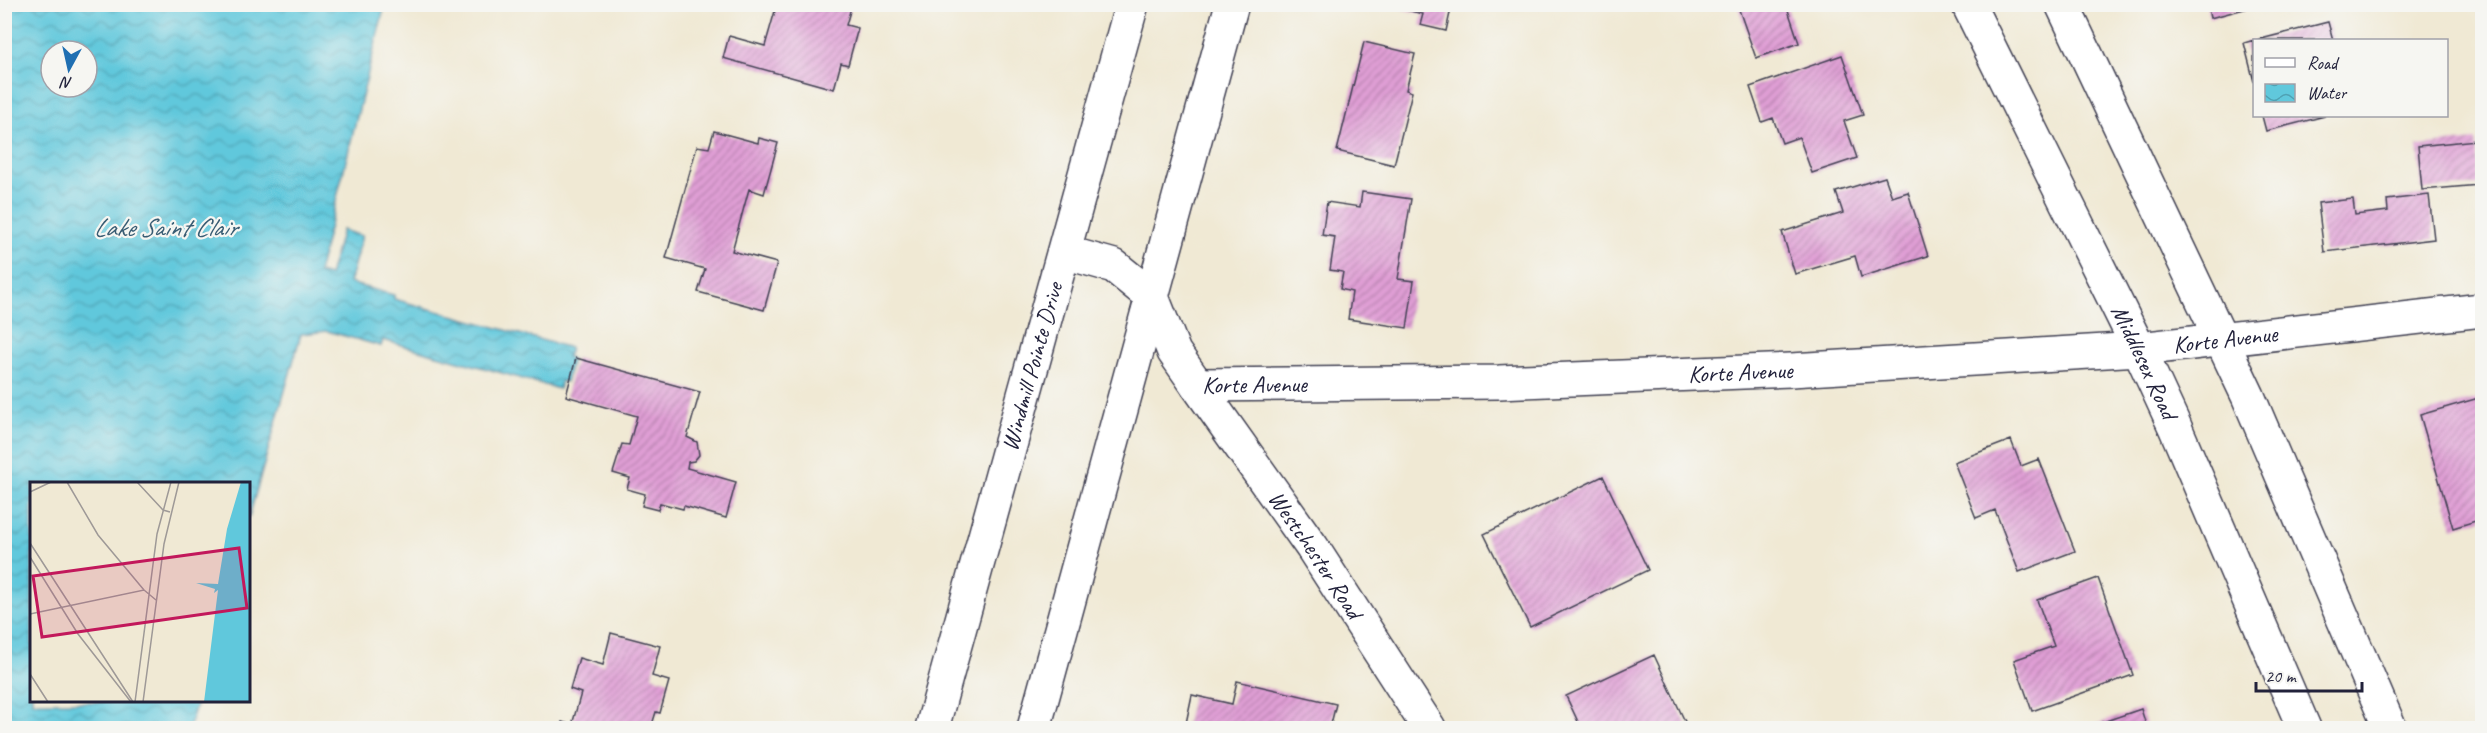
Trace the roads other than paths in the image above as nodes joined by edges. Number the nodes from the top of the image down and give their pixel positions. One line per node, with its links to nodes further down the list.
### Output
1 (1132, 4): 5 (street, Windmill Pointe Drive)
2 (1232, 4): 6 (street)
3 (1968, 4): 9 (street, Middlesex Road)
4 (2062, 4): 8 (street)
5 (1064, 252): 6 (street, Korte Avenue); 11 (street, Windmill Pointe Drive)
6 (1152, 297): 10 (street, Korte Avenue); 12 (street)
7 (2482, 310): 8 (street, Korte Avenue)
8 (2222, 339): 9 (street, Korte Avenue); 15 (street)
9 (2139, 349): 10 (street, Korte Avenue); 14 (street, Middlesex Road)
10 (1197, 385): 13 (street, Westchester Road)
11 (932, 729)
12 (1034, 729)
13 (1429, 729)
14 (2304, 729)
15 (2390, 729)

